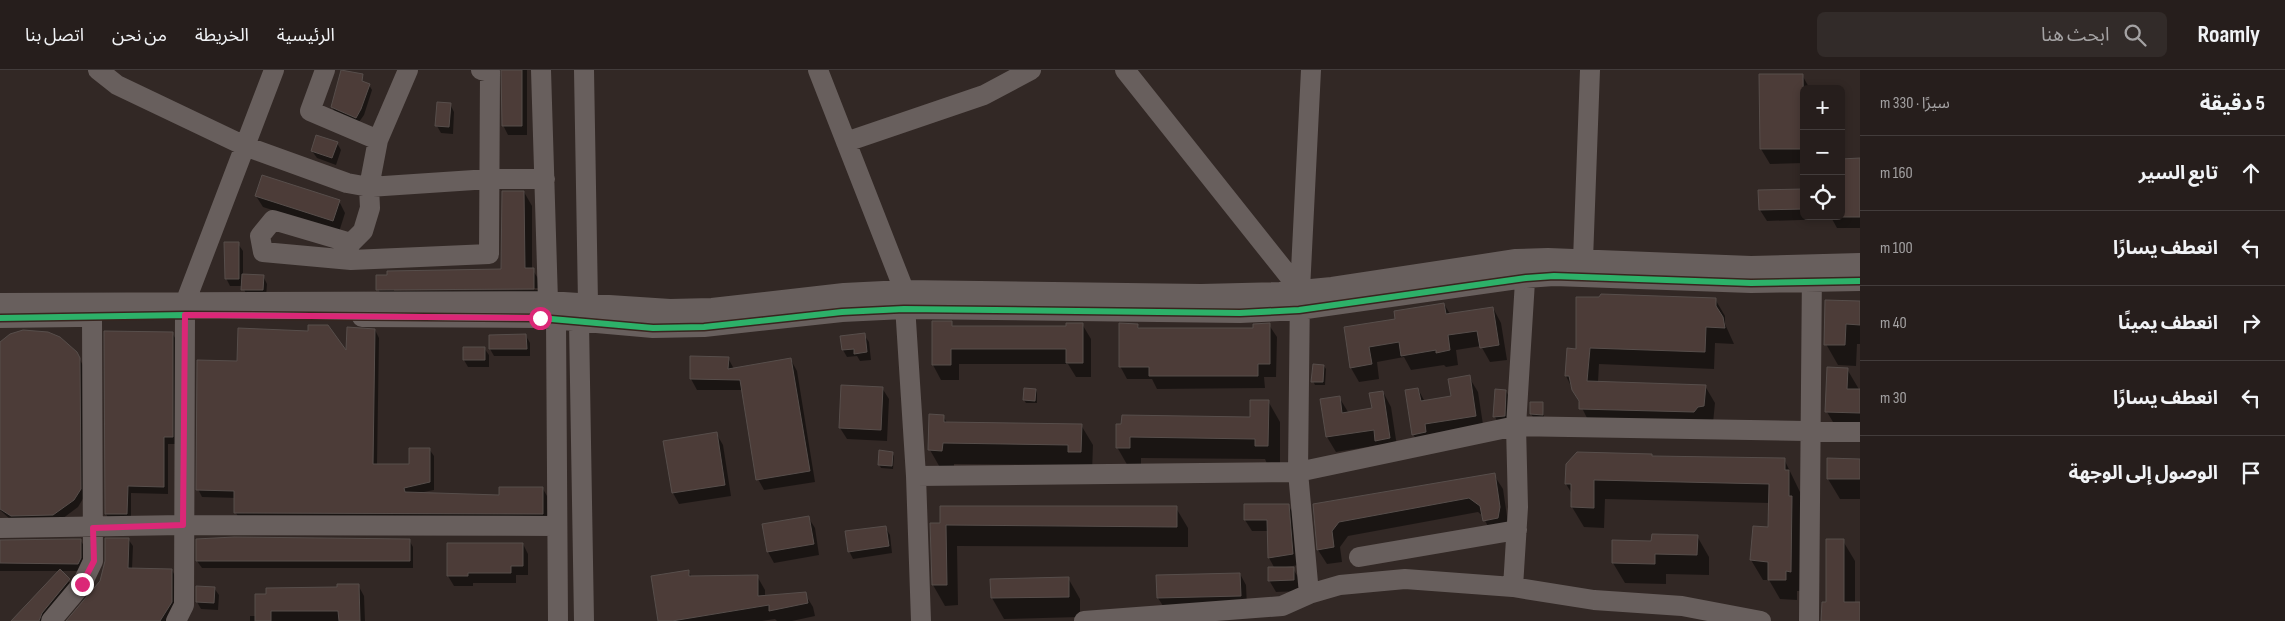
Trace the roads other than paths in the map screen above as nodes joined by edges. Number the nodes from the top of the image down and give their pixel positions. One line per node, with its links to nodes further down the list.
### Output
1 (98, 70): 15 (street)
2 (274, 70): 15 (street)
3 (325, 70): 13 (street)
4 (408, 70): 13 (street)
5 (481, 70): 17 (street)
6 (542, 70): 16 (street)
7 (584, 70): 29 (street)
8 (818, 70): 14 (street)
9 (1031, 70): 14 (street)
10 (1125, 70): 25 (street)
11 (1311, 70): 25 (street)
12 (1590, 70): 20 (street)
13 (378, 140): 18 (street)
14 (846, 142): 26 (street)
15 (245, 146): 18 (street); 30 (street)
16 (545, 178): 17 (street); 27 (street)
17 (489, 179): 18 (street); 18 (street)
18 (369, 187)
19 (1527, 258): 20 (street); 23 (street); 25 (street)
20 (1583, 260): 22 (street)
21 (1860, 263): 22 (street)
22 (1812, 273): 23 (street); 24 (street); 37 (street)
23 (1526, 278): 31 (street); 36 (street)
24 (1860, 281)
25 (1300, 290): 26 (street); 31 (street)
26 (904, 300): 29 (street); 31 (street); 35 (street); 40 (street)
27 (548, 301): 29 (street); 30 (street)
28 (0, 303): 30 (street)
29 (588, 303)
30 (185, 309): 32 (street); 34 (street); 41 (street)
31 (1299, 310): 39 (street)
32 (92, 317): 33 (street); 44 (street)
33 (0, 318)
34 (556, 320): 35 (street); 42 (street)
35 (579, 322): 52 (street)
36 (1516, 426): 37 (street); 39 (street); 45 (street)
37 (1811, 431): 38 (street); 56 (street)
38 (1860, 432)
39 (1298, 472): 40 (street); 48 (street)
40 (916, 476): 53 (street)
41 (183, 525): 42 (street); 44 (street); 49 (street)
42 (557, 526): 51 (street)
43 (0, 528): 44 (street)
44 (93, 528): 50 (street)
45 (1517, 530): 46 (street); 47 (street)
46 (1359, 557)
47 (1513, 587): 48 (street); 55 (street)
48 (1309, 594): 54 (street)
49 (183, 618)
50 (51, 621)
51 (558, 621)
52 (584, 621)
53 (921, 621)
54 (1084, 621)
55 (1761, 621)
56 (1809, 621)

